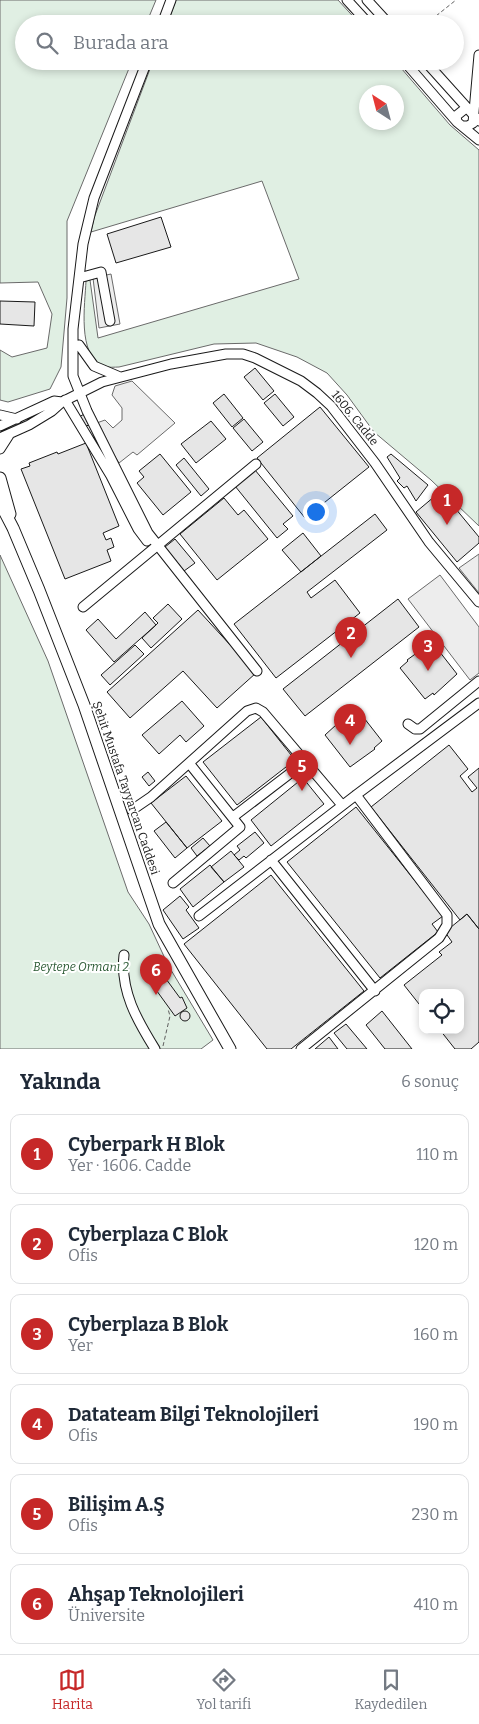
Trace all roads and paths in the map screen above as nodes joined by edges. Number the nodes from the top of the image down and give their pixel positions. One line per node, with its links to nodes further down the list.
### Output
1 (171, 0): 5 (street)
2 (347, 0): 6 (street)
3 (367, 0): 7 (street)
4 (456, 0): 8 (path)
5 (165, 15)
6 (361, 15)
7 (381, 15)
8 (437, 15)
9 (479, 55): 13 (street)
10 (144, 70): 17 (street)
11 (412, 70): 15 (street)
12 (434, 70): 14 (street)
13 (475, 87): 14 (street); 14 (street)
14 (474, 112): 15 (street); 15 (street)
15 (460, 124): 16 (street)
16 (479, 140)
17 (79, 278): 18 (street); 19 (street)
18 (76, 317): 20 (street); 22 (street)
19 (110, 321)
20 (79, 345): 21 (street); 22 (street)
21 (120, 377): 23 (street, 1606. Cadde); 36 (street, 1606. Cadde)
22 (77, 382): 23 (street)
23 (81, 392): 24 (street, 1606. Cadde); 35 (street)
24 (64, 401): 26 (street); 28 (street); 35 (street)
25 (0, 415): 26 (street)
26 (17, 419): 27 (street)
27 (0, 426)
28 (10, 434): 29 (street); 30 (street)
29 (0, 438)
30 (0, 449)
31 (256, 464): 35 (street)
32 (0, 478): 34 (main road, Şehit Mustafa Tayyarcan Caddesi)
33 (0, 503): 34 (main road, Şehit Mustafa Tayyarcan Caddesi)
34 (13, 528): 56 (main road, Şehit Mustafa Tayyarcan Caddesi)
35 (157, 545): 37 (street); 38 (street)
36 (479, 602)
37 (83, 607)
38 (257, 671)
39 (479, 681): 41 (street)
40 (479, 703): 44 (street)
41 (408, 724)
42 (305, 762): 43 (street); 45 (street); 47 (street)
43 (189, 763): 46 (street); 47 (street)
44 (356, 795): 45 (street); 52 (street)
45 (342, 805): 48 (street)
46 (132, 810)
47 (232, 817): 49 (street)
48 (271, 860): 50 (street); 52 (street)
49 (172, 883)
50 (199, 916)
51 (124, 955): 54 (street)
52 (375, 991): 57 (street)
53 (168, 1009): 55 (path)
54 (155, 1049)
55 (162, 1049)
56 (230, 1049)
57 (301, 1049)

